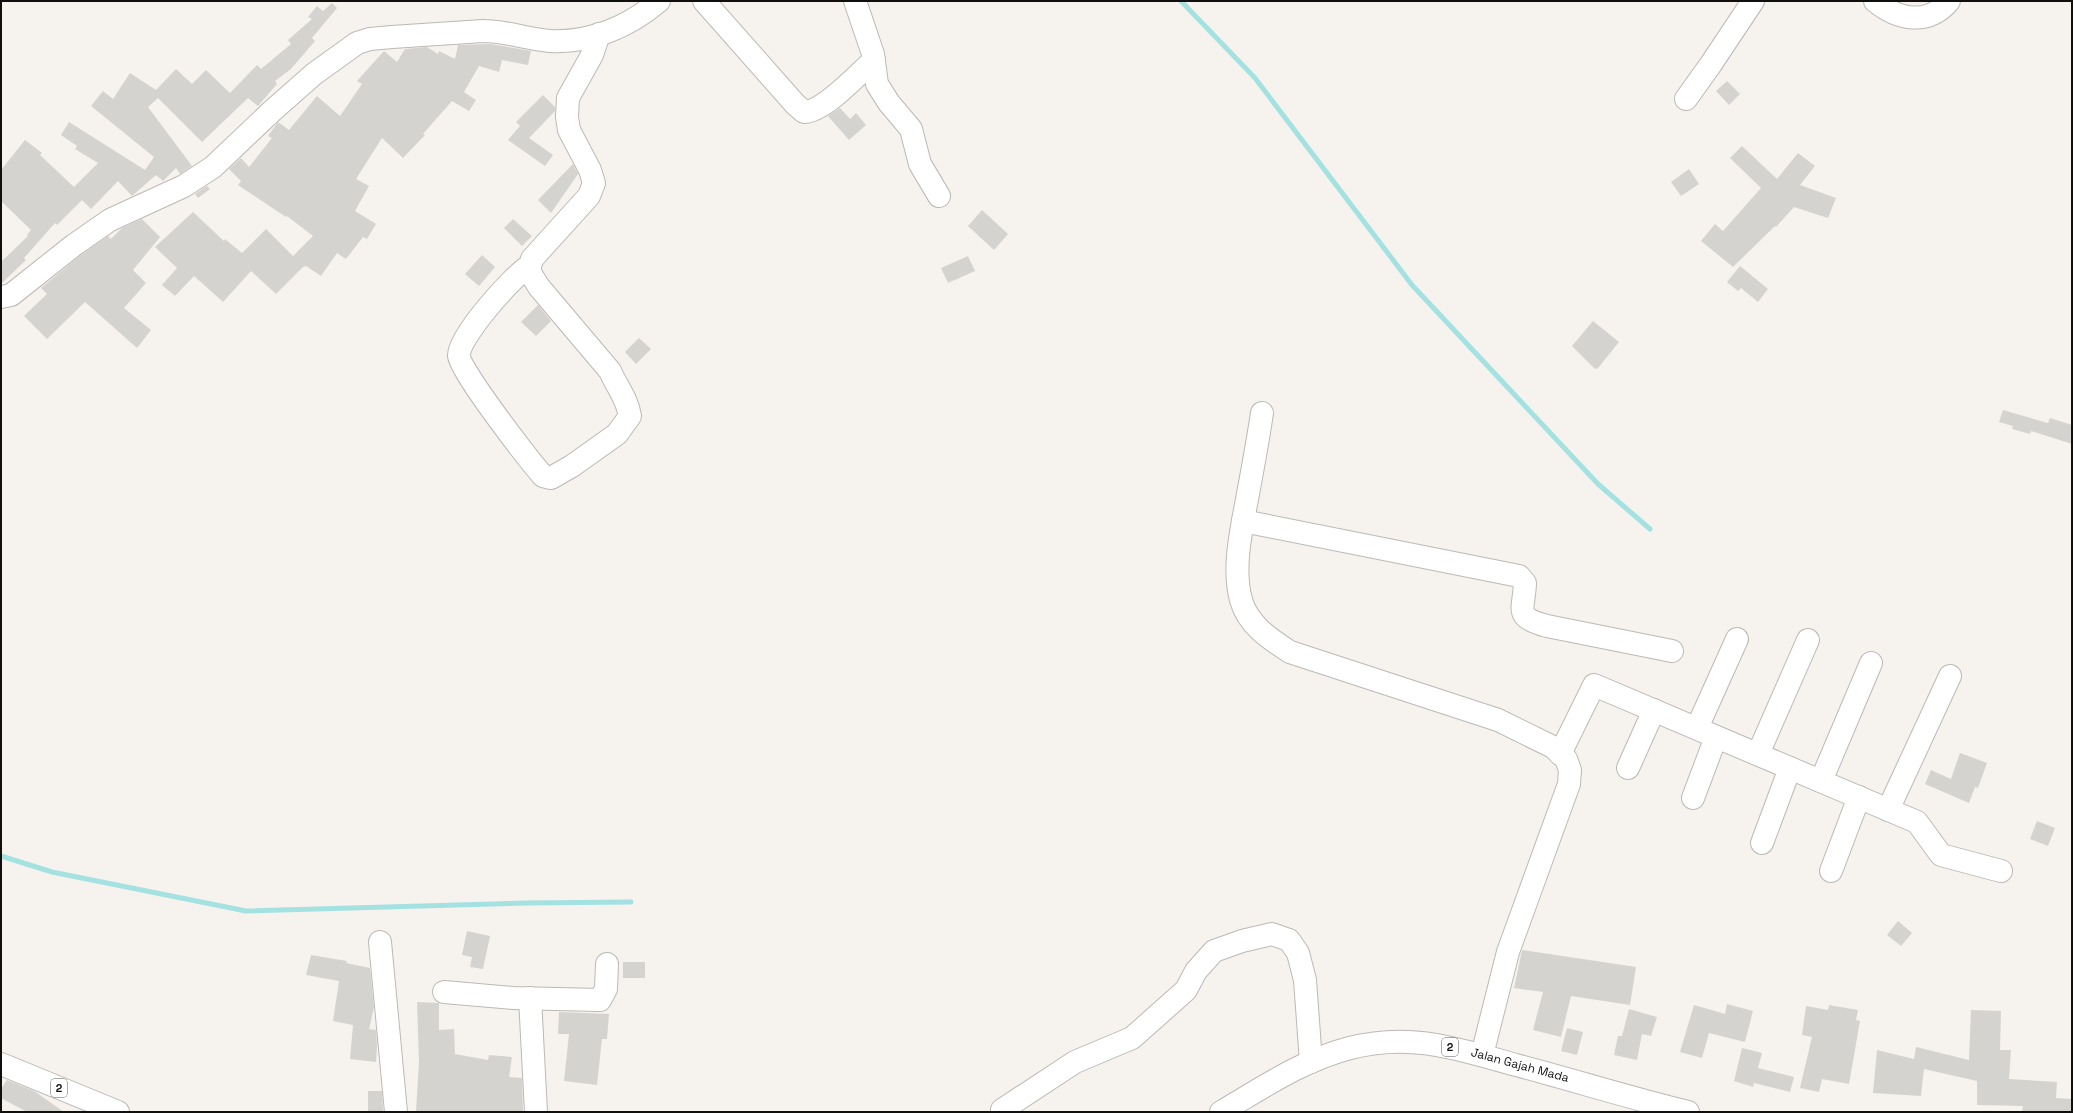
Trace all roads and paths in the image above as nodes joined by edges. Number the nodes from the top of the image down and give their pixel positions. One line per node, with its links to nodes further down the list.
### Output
1 (659, 1): 7 (main road)
2 (704, 1): 8 (main road)
3 (855, 1): 8 (main road)
4 (1753, 1): 9 (main road)
5 (1875, 1): 6 (main road)
6 (1950, 1)
7 (599, 34): 11 (main road); 12 (main road)
8 (874, 60): 10 (main road)
9 (1686, 99)
10 (939, 196)
11 (529, 266): 11 (main road)
12 (1, 297)
13 (1262, 413): 14 (main road)
14 (1243, 521): 17 (main road); 22 (main road)
15 (1737, 639): 21 (main road)
16 (1808, 640): 23 (main road)
17 (1672, 651)
18 (1871, 663): 26 (main road)
19 (1950, 676): 29 (main road)
20 (1654, 710): 21 (main road); 22 (main road); 24 (main road)
21 (1707, 732): 23 (main road); 28 (main road)
22 (1560, 754): 37 (main road)
23 (1758, 754): 25 (main road)
24 (1628, 768)
25 (1790, 768): 26 (main road); 30 (main road)
26 (1821, 781): 27 (main road)
27 (1859, 797): 29 (main road); 31 (main road)
28 (1693, 798)
29 (1888, 810): 32 (main road)
30 (1762, 843)
31 (1831, 871)
32 (2001, 871)
33 (380, 942): 42 (main road)
34 (607, 964): 36 (main road)
35 (444, 992): 36 (main road)
36 (530, 998): 43 (main road)
37 (1482, 1054): 38 (main road, Jalan Gajah Mada / 2); 45 (main road, Jalan Gajah Mada / 2)
38 (1311, 1062): 40 (main road); 44 (main road, Jalan Gajah Mada / 2)
39 (1, 1064): 41 (main road, 2)
40 (1002, 1110)
41 (118, 1112)
42 (396, 1112)
43 (536, 1112)
44 (1221, 1112)
45 (1688, 1112)

